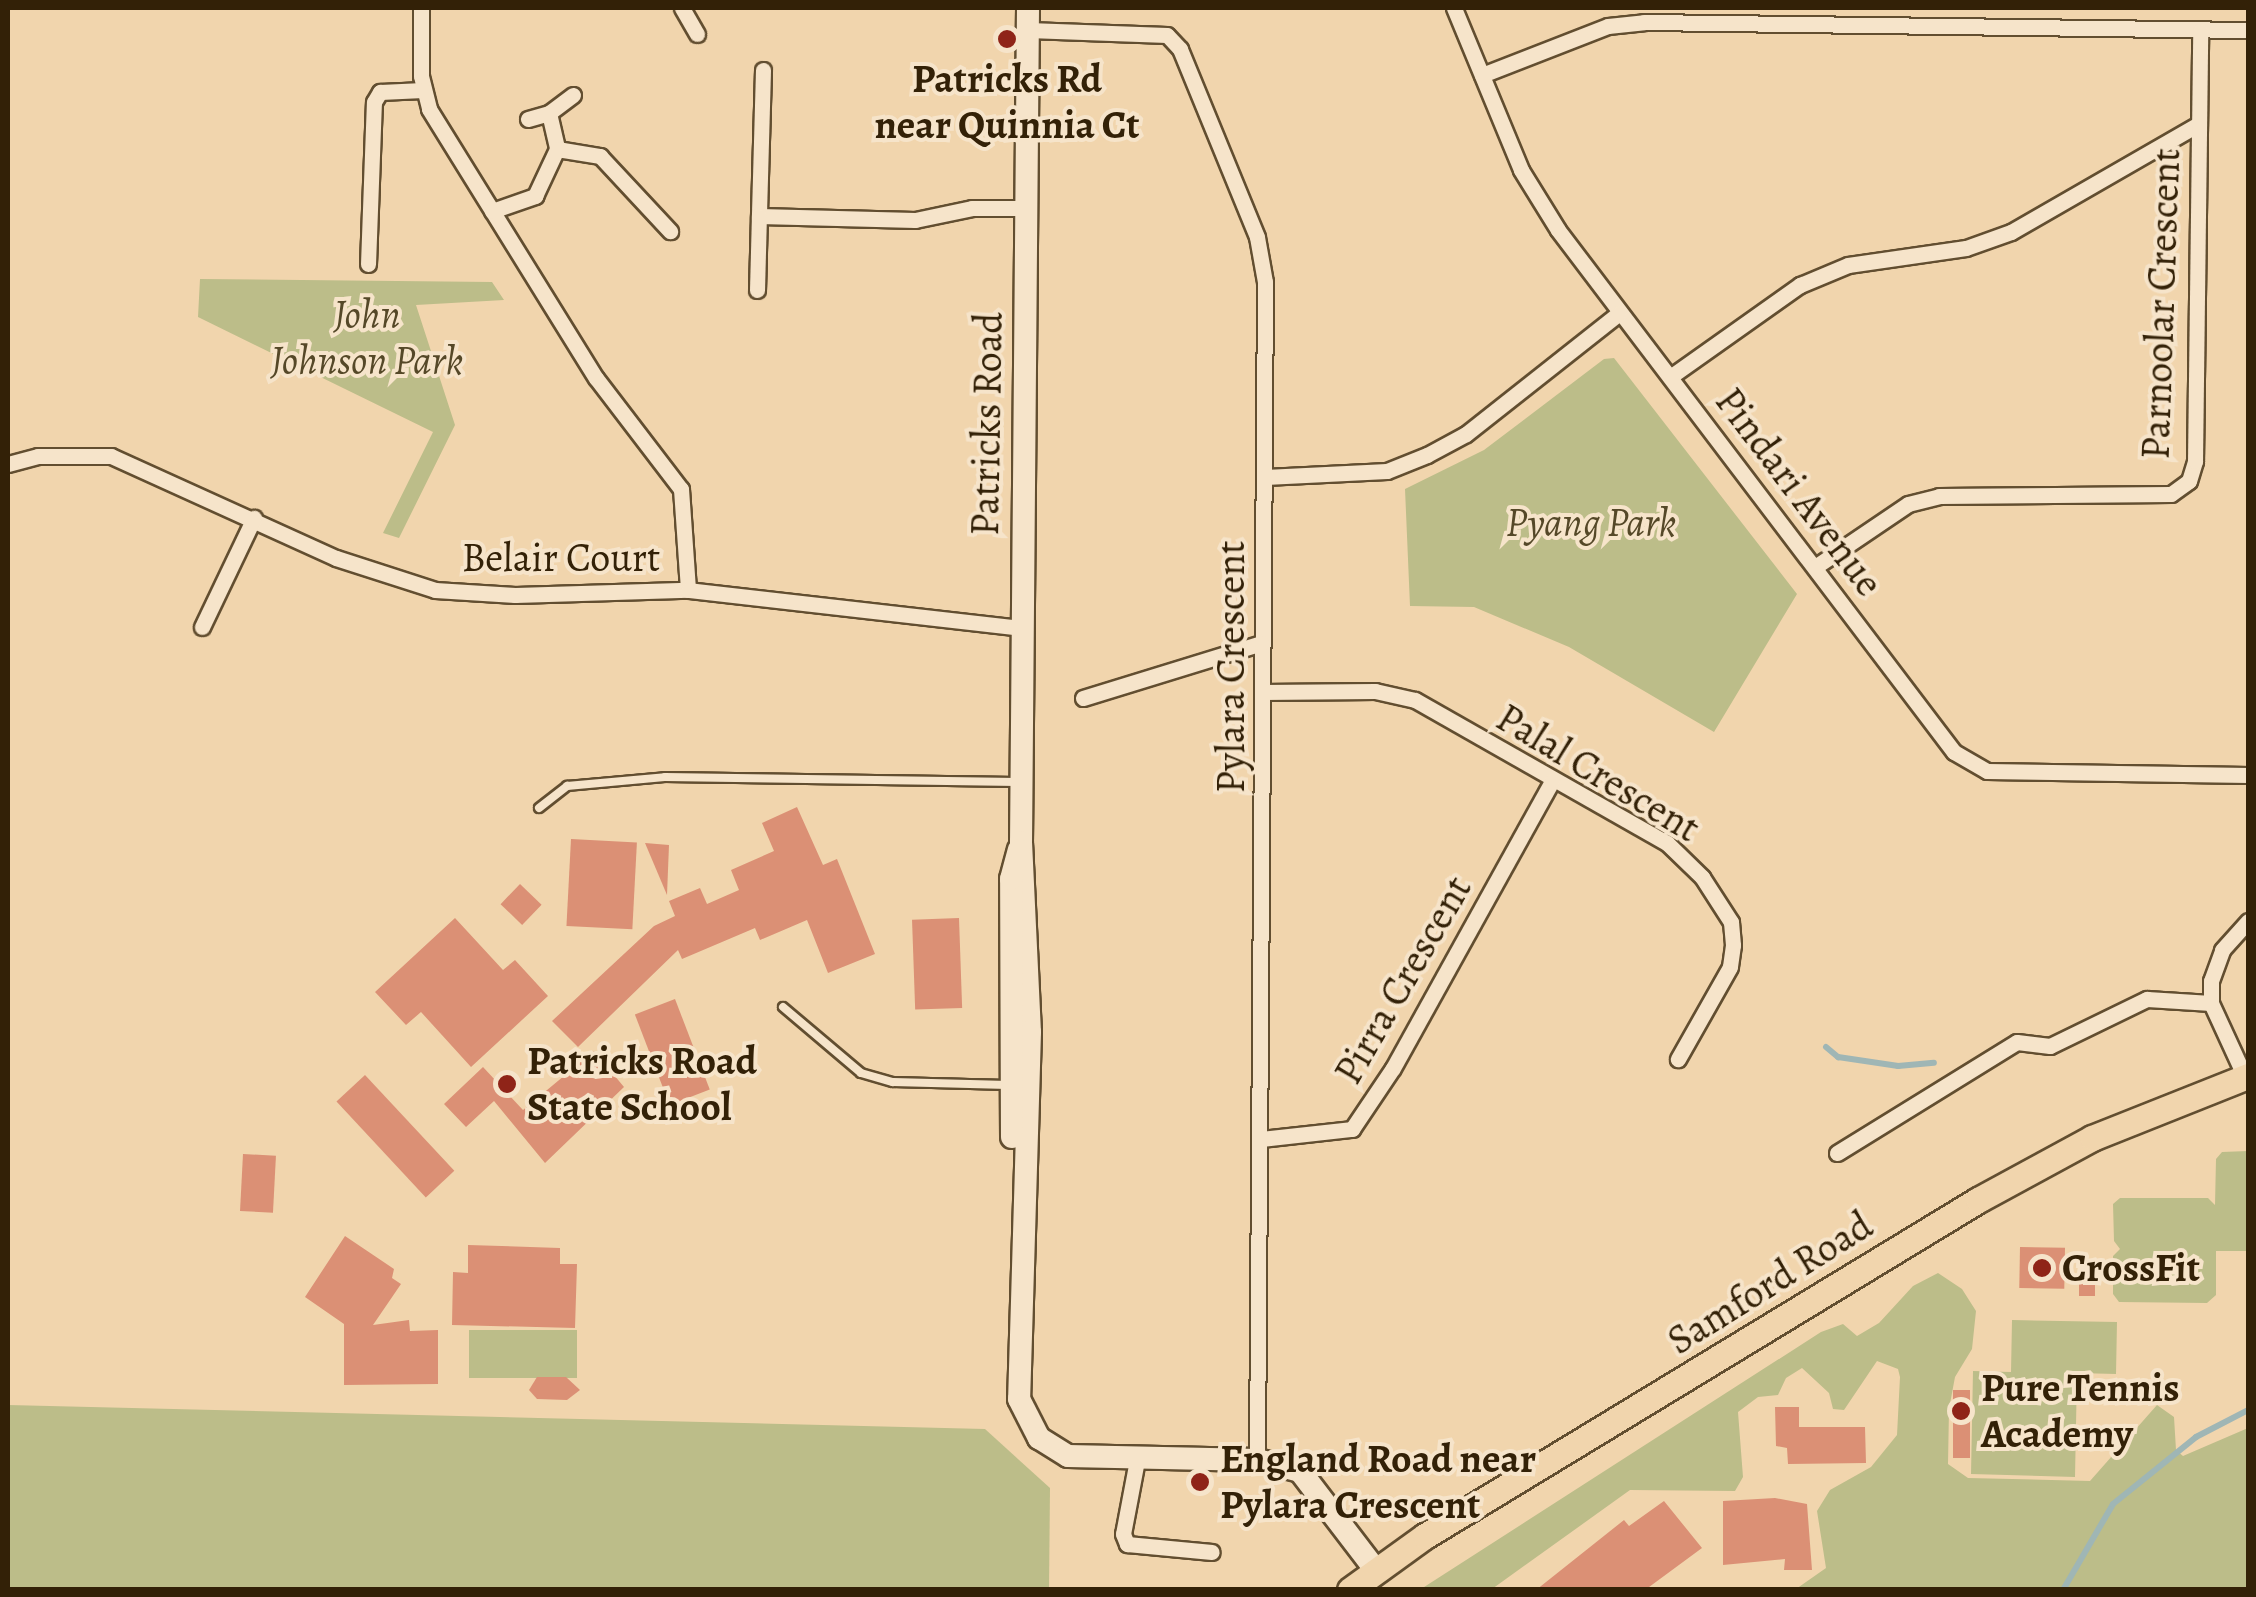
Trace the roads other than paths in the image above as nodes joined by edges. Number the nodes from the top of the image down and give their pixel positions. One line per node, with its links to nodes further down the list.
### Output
1 (422, 8): 10 (street)
2 (682, 8): 7 (street)
3 (1454, 8): 9 (street, Pindari Avenue)
4 (1028, 19): 16 (main road, Patricks Road); 25 (street, Pylara Crescent)
5 (2248, 30): 6 (street)
6 (2200, 31): 9 (street); 14 (street, Parnoolar Crescent)
7 (697, 34)
8 (763, 70): 18 (street)
9 (1482, 75): 22 (street, Pindari Avenue)
10 (423, 90): 17 (street); 20 (street)
11 (573, 96): 12 (street)
12 (549, 113): 13 (street); 15 (street)
13 (528, 119)
14 (2198, 124): 23 (street); 27 (street, Parnoolar Crescent)
15 (557, 149): 17 (street); 19 (street)
16 (1027, 208): 18 (street); 30 (main road, Patricks Road)
17 (492, 211): 28 (street)
18 (759, 216): 21 (street)
19 (670, 231)
20 (368, 264)
21 (756, 290)
22 (1619, 314): 23 (street, Pindari Avenue); 25 (street)
23 (1670, 376): 27 (street, Pindari Avenue)
24 (8, 464): 26 (street, Belair Court)
25 (1265, 477): 31 (street, Pylara Crescent)
26 (254, 518): 28 (street, Belair Court); 29 (street)
27 (1814, 566): 34 (street, Pindari Avenue)
28 (688, 590): 30 (street, Belair Court)
29 (202, 627)
30 (1022, 628): 36 (main road, Patricks Road)
31 (1262, 643): 32 (street, Pylara Crescent); 33 (street)
32 (1262, 692): 35 (street, Palal Crescent); 45 (street, Pylara Crescent)
33 (1083, 698)
34 (2248, 775)
35 (1552, 780): 42 (street, Palal Crescent); 45 (street, Pirra Crescent)
36 (1022, 782): 37 (lane); 38 (main road, Patricks Road)
37 (539, 808)
38 (1021, 842): 44 (main road, Patricks Road); 47 (main road, Patricks Road)
39 (2248, 921): 40 (street)
40 (2211, 1003): 43 (street); 46 (street)
41 (782, 1006): 44 (lane)
42 (1678, 1059)
43 (2247, 1077): 51 (main road, Samford Road)
44 (1008, 1085): 47 (main road, Patricks Road)
45 (1261, 1139): 49 (street, Pylara Crescent)
46 (1836, 1153)
47 (1018, 1264): 48 (main road, Patricks Road)
48 (1137, 1460): 49 (main road); 50 (street)
49 (1257, 1460): 51 (main road)
50 (1212, 1552)
51 (1375, 1569): 52 (main road, Samford Road)
52 (1350, 1590)

